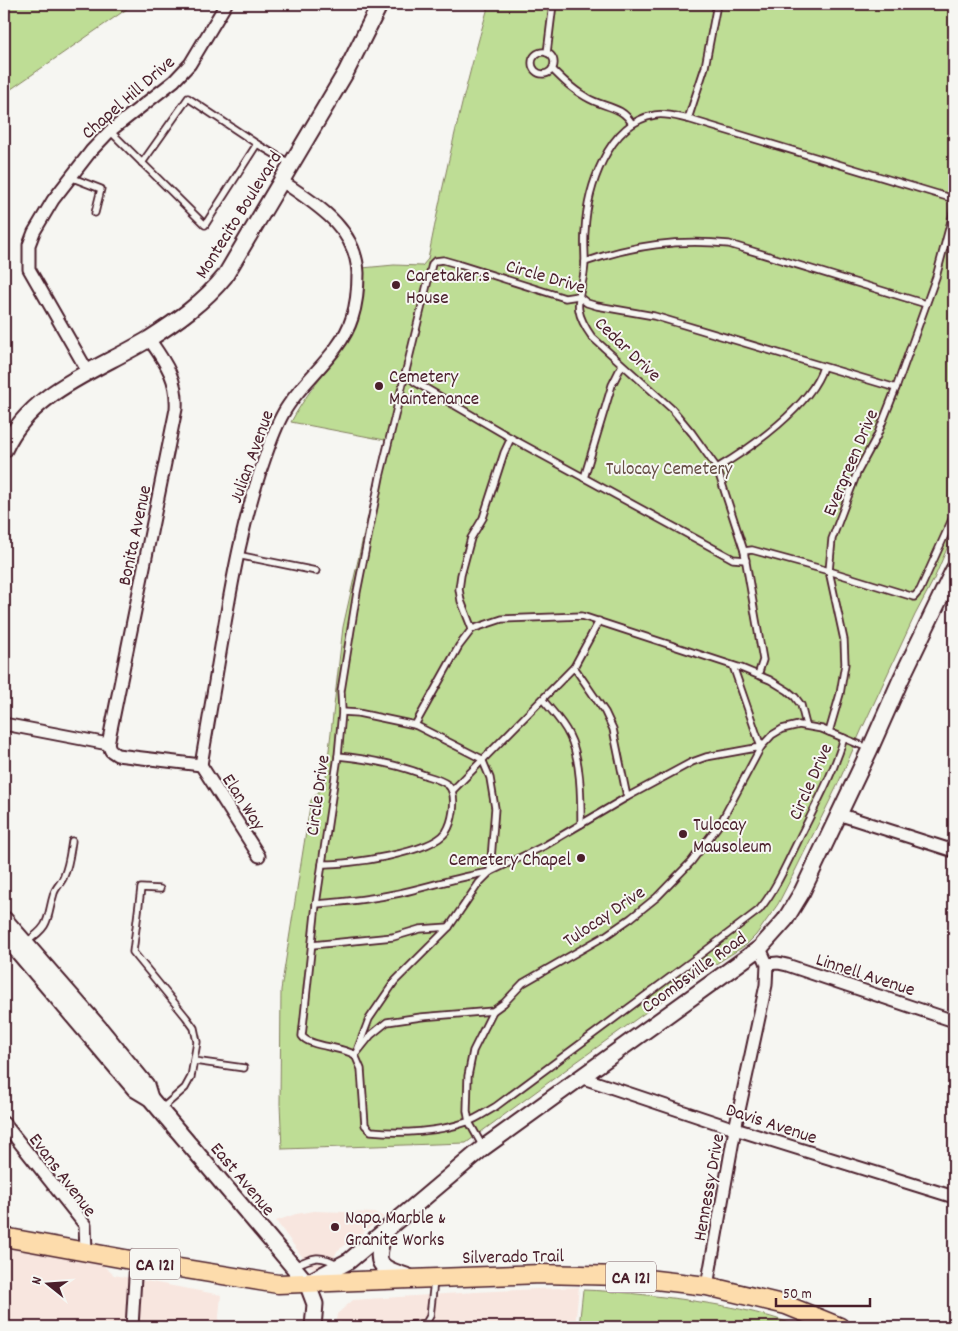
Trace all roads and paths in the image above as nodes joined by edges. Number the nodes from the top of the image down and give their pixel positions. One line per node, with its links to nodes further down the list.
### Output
1 (226, 4): 9 (street, Chapel Hill Drive)
2 (380, 4): 12 (street, Montecito Boulevard)
3 (554, 4): 5 (lane)
4 (717, 4): 7 (lane)
5 (547, 53): 6 (lane); 6 (lane)
6 (553, 70): 8 (lane)
7 (688, 119): 8 (lane, Cedar Drive); 15 (lane, Cedar Drive)
8 (632, 124): 18 (lane, Cedar Drive)
9 (110, 131): 11 (lane); 13 (street, Chapel Hill Drive)
10 (257, 144): 11 (lane); 11 (lane); 12 (lane)
11 (142, 163)
12 (291, 164): 14 (street, Montecito Boulevard)
13 (70, 177): 17 (lane); 24 (street, Chapel Hill Drive)
14 (282, 181): 21 (street, Montecito Boulevard); 33 (street, Julian Avenue)
15 (954, 199)
16 (954, 210): 20 (lane, Evergreen Drive)
17 (95, 213)
18 (585, 262): 19 (lane, Cedar Drive); 20 (lane)
19 (578, 296): 22 (lane, Cedar Drive); 23 (lane, Circle Drive); 25 (lane, Circle Drive)
20 (926, 304): 26 (lane, Evergreen Drive)
21 (149, 339): 24 (street, Montecito Boulevard); 50 (street, Bonita Avenue)
22 (622, 364): 29 (lane, Cedar Drive); 30 (lane)
23 (823, 367): 26 (lane, Circle Drive); 29 (lane)
24 (88, 372): 28 (street, Montecito Boulevard)
25 (405, 374): 27 (lane); 44 (lane, Circle Drive)
26 (896, 388): 36 (lane, Evergreen Drive)
27 (511, 438): 30 (lane); 39 (lane)
28 (4, 450)
29 (717, 468): 32 (lane, Cedar Drive)
30 (584, 478): 34 (lane)
31 (954, 515): 36 (lane)
32 (744, 551): 34 (lane, Cedar Drive); 36 (lane)
33 (237, 555): 37 (lane); 55 (street, Julian Avenue)
34 (746, 560): 42 (lane, Cedar Drive)
35 (954, 569): 52 (street, Coombsville Road)
36 (829, 571): 48 (lane, Evergreen Drive)
37 (316, 572)
38 (599, 622): 39 (lane); 40 (lane); 41 (lane)
39 (472, 629): 46 (lane)
40 (733, 666): 42 (lane); 51 (lane)
41 (574, 667): 43 (lane); 57 (lane)
42 (758, 675): 47 (lane)
43 (543, 700): 54 (lane); 59 (lane)
44 (342, 712): 46 (lane); 53 (lane, Circle Drive)
45 (4, 724): 50 (street)
46 (415, 725): 54 (lane)
47 (806, 725): 48 (lane, Tulocay Drive); 51 (lane, Tulocay Drive)
48 (829, 732): 49 (lane, Tulocay Drive)
49 (844, 738): 52 (lane, Tulocay Drive); 82 (lane, Circle Drive)
50 (108, 744): 55 (street)
51 (761, 747): 57 (lane); 74 (lane, Tulocay Drive)
52 (870, 749): 58 (street, Coombsville Road)
53 (338, 756): 56 (lane); 63 (lane, Circle Drive)
54 (482, 759): 56 (lane); 64 (lane)
55 (201, 765): 62 (street, Elan Way)
56 (452, 791): 63 (lane)
57 (627, 797): 59 (lane)
58 (838, 814): 61 (street); 72 (street, Coombsville Road)
59 (582, 824): 64 (lane)
60 (72, 841): 70 (lane)
61 (954, 851)
62 (259, 856)
63 (322, 864): 66 (lane, Circle Drive)
64 (490, 872): 66 (lane); 68 (lane)
65 (160, 890): 77 (lane)
66 (316, 904): 71 (lane, Circle Drive)
67 (4, 919): 70 (street, East Avenue)
68 (449, 927): 71 (lane); 76 (lane)
69 (4, 936): 80 (street, East Avenue)
70 (25, 944): 80 (street, East Avenue)
71 (312, 945): 76 (lane, Circle Drive)
72 (760, 948): 73 (street, Hennessy Drive); 79 (street, Coombsville Road)
73 (767, 964): 75 (street, Linnell Avenue); 84 (street, Hennessy Drive)
74 (493, 1010): 76 (lane); 82 (lane)
75 (954, 1021)
76 (355, 1055): 82 (lane, Circle Drive)
77 (194, 1061): 78 (lane); 81 (lane)
78 (244, 1068)
79 (580, 1077): 84 (street, Davis Avenue); 85 (street, Coombsville Road)
80 (150, 1098): 81 (street, East Avenue)
81 (160, 1110): 91 (street, East Avenue)
82 (469, 1122): 85 (lane)
83 (4, 1123): 89 (street, Evans Avenue)
84 (735, 1129): 86 (street, Davis Avenue); 96 (street, Hennessy Drive)
85 (484, 1148): 87 (street, Coombsville Road)
86 (954, 1197)
87 (385, 1232): 92 (street, Coombsville Road); 94 (street)
88 (4, 1237): 89 (main road, Silverado Trail / CA 121)
89 (86, 1250): 90 (main road, Silverado Trail / CA 121)
90 (136, 1261): 95 (main road, Silverado Trail / CA 121); 99 (street)
91 (292, 1266): 92 (lane); 95 (street, East Avenue)
92 (340, 1266): 95 (street, Coombsville Road)
93 (434, 1278): 94 (main road, Silverado Trail / CA 121); 96 (main road, Silverado Trail / CA 121); 98 (lane)
94 (416, 1279): 95 (main road, Silverado Trail / CA 121)
95 (307, 1283): 100 (street)
96 (707, 1286): 102 (main road, Silverado Trail / CA 121)
97 (397, 1325): 101 (lane)
98 (409, 1325)
99 (132, 1327)
100 (318, 1327)
101 (342, 1327)
102 (840, 1327)

